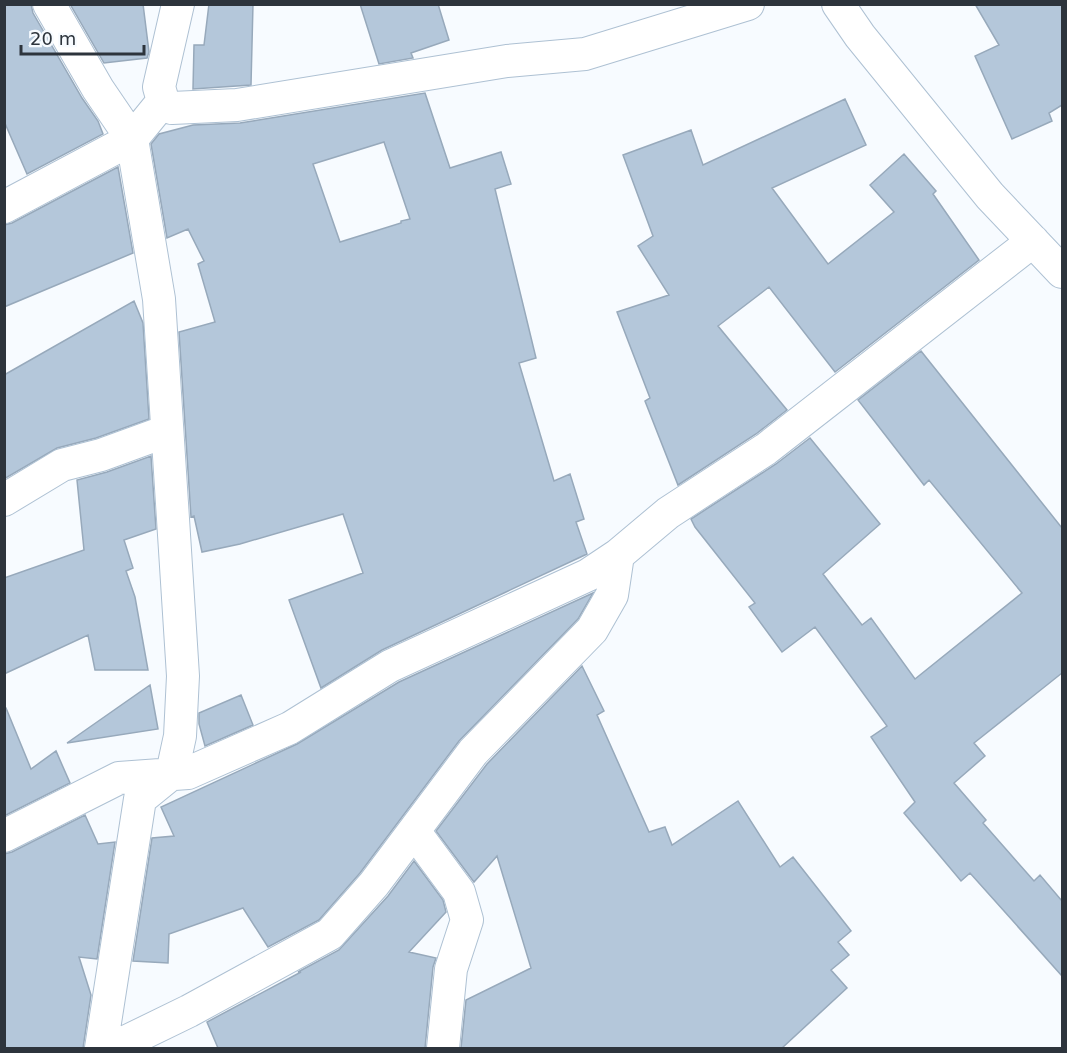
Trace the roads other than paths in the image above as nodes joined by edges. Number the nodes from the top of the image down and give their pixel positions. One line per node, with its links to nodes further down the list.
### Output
1 (49, 4): 6 (street)
2 (178, 4): 5 (street)
3 (748, 4): 5 (street)
4 (838, 4): 8 (street)
5 (163, 101): 6 (street)
6 (132, 139): 7 (street); 10 (street)
7 (4, 207)
8 (1033, 241): 9 (street); 12 (street)
9 (1062, 272)
10 (167, 431): 11 (street); 13 (street)
11 (4, 500)
12 (618, 555): 13 (street); 14 (street)
13 (172, 772): 15 (street); 16 (street)
14 (414, 831): 17 (street); 18 (street)
15 (4, 836)
16 (101, 1048)
17 (113, 1048)
18 (443, 1048)

